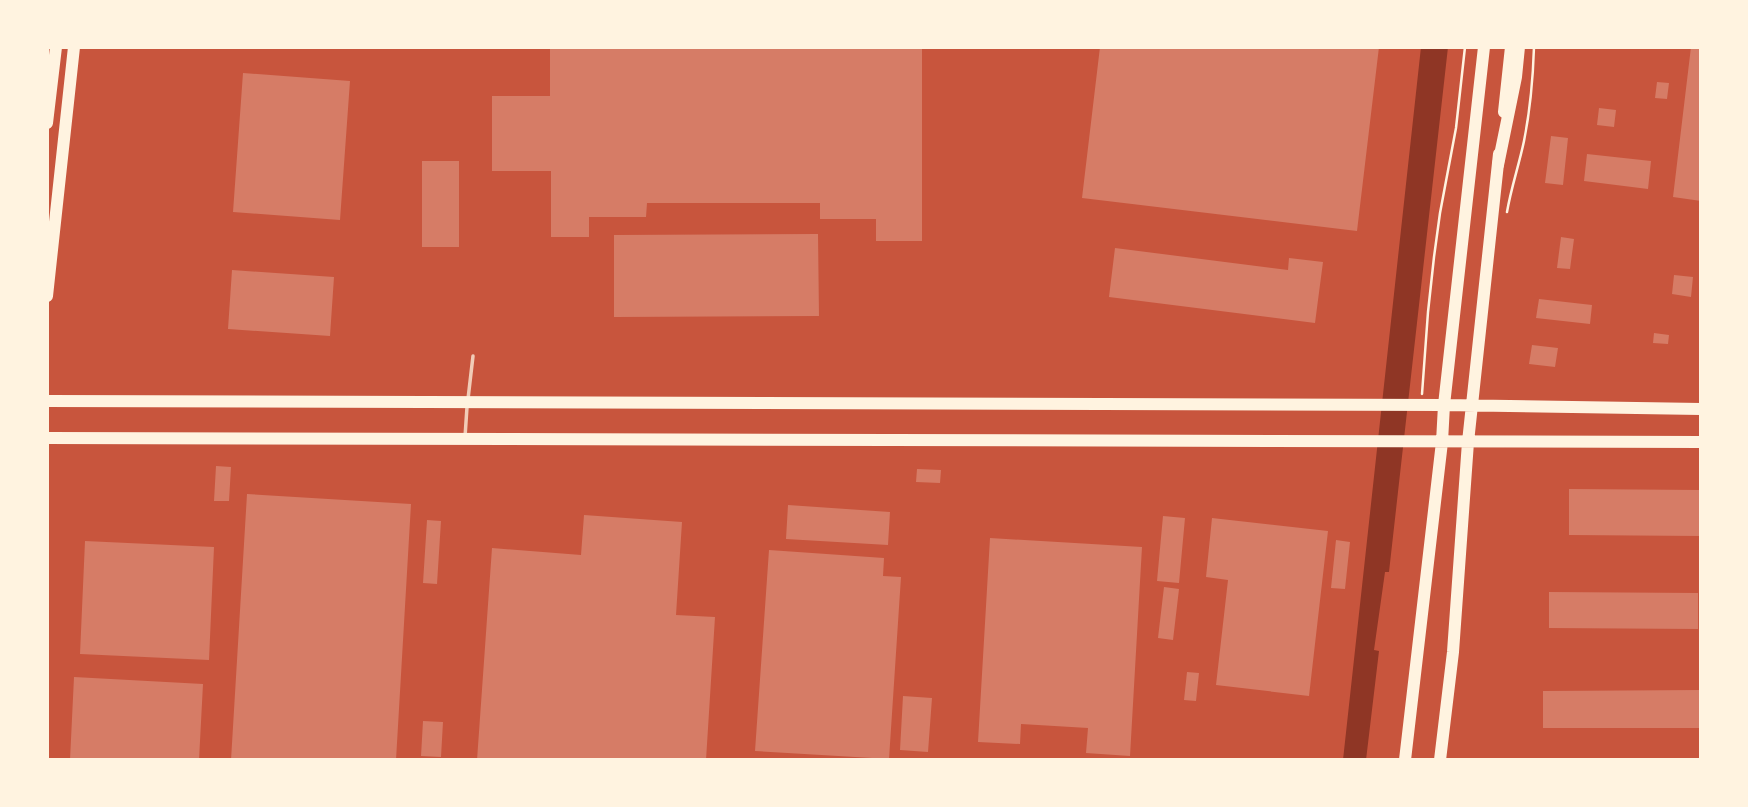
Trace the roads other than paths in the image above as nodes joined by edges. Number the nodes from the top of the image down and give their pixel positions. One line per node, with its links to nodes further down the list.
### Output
1 (55, 47): 6 (main road)
2 (74, 47): 8 (main road)
3 (1484, 47): 12 (main road)
4 (1511, 47): 7 (main road)
5 (1520, 47): 7 (main road)
6 (47, 122)
7 (1498, 165): 13 (main road)
8 (47, 296)
9 (473, 356): 11 (lane)
10 (47, 401): 11 (main road)
11 (467, 402): 12 (main road); 16 (lane)
12 (1444, 405): 13 (main road); 17 (main road)
13 (1472, 406): 14 (main road); 18 (main road)
14 (1701, 409)
15 (47, 438): 16 (main road)
16 (464, 439): 17 (main road)
17 (1442, 442): 18 (main road); 20 (main road)
18 (1468, 442): 19 (main road); 21 (main road)
19 (1701, 442)
20 (1405, 760)
21 (1440, 760)

